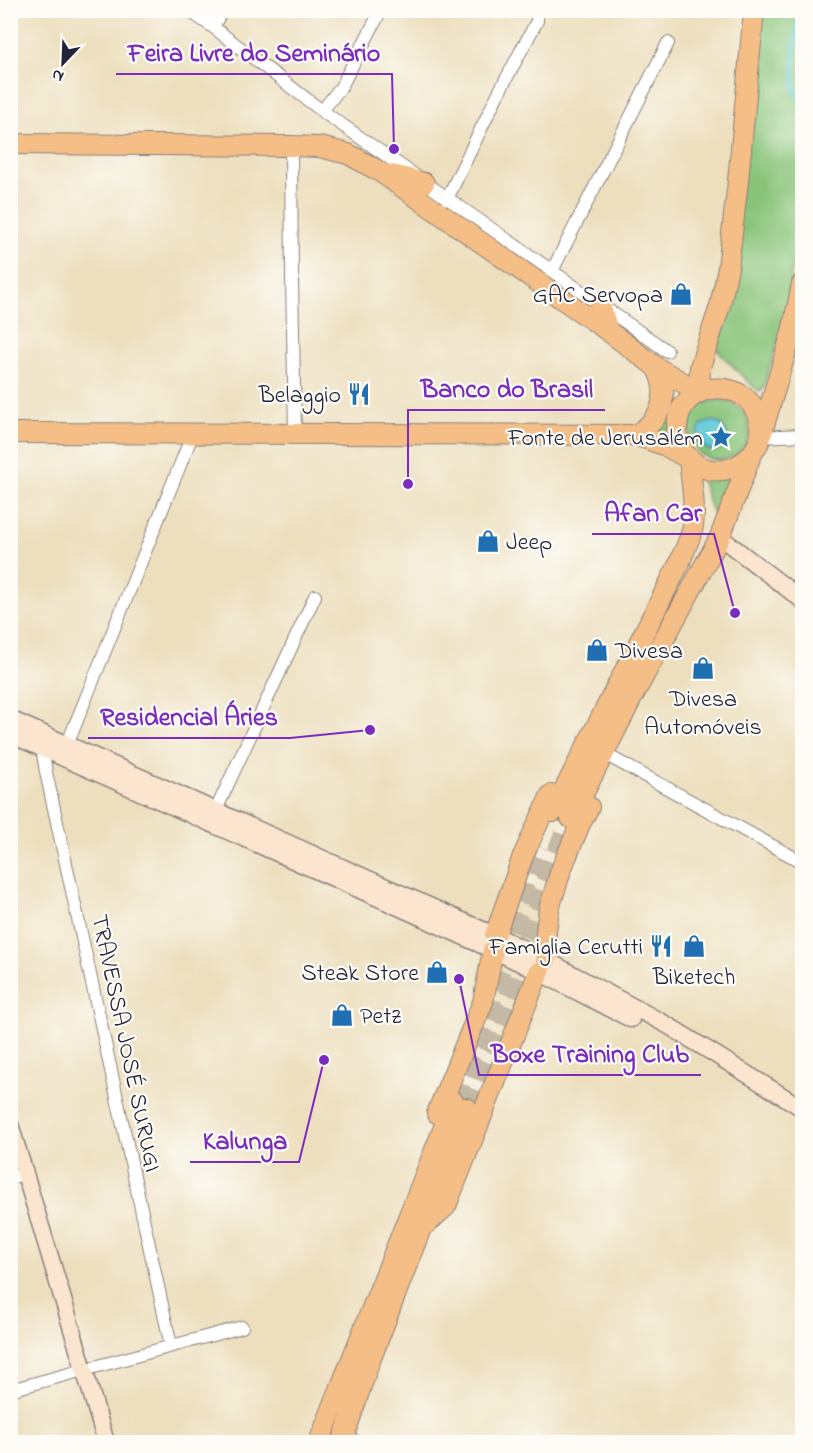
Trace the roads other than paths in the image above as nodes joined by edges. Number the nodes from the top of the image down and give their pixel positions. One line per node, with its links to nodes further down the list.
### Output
1 (188, 10): 6 (street)
2 (222, 10): 6 (street)
3 (379, 10): 8 (street)
4 (754, 10): 19 (main road)
5 (538, 14): 13 (street)
6 (213, 27): 8 (street)
7 (669, 43): 14 (street)
8 (322, 111): 12 (street)
9 (10, 144): 10 (main road)
10 (291, 146): 11 (main road); 25 (street)
11 (379, 171): 12 (main road); 17 (main road)
12 (424, 183): 13 (street)
13 (447, 199): 14 (street)
14 (552, 271): 16 (street)
15 (802, 284): 28 (main road)
16 (600, 304): 17 (main road); 18 (street)
17 (608, 331): 20 (main road)
18 (667, 351)
19 (700, 367): 21 (main road); 22 (main road)
20 (656, 368): 21 (main road); 26 (main road)
21 (680, 382): 22 (main road)
22 (699, 393): 28 (main road); 30 (main road)
23 (10, 433): 24 (main road)
24 (193, 434): 25 (main road); 38 (street)
25 (295, 434): 26 (main road)
26 (635, 435): 30 (main road)
27 (802, 435): 28 (street)
28 (760, 437): 29 (main road)
29 (750, 458): 30 (main road); 32 (main road)
30 (689, 459): 31 (main road)
31 (692, 495): 32 (main road); 35 (main road)
32 (720, 537): 34 (main road); 35 (main road)
33 (315, 596): 41 (street)
34 (802, 600)
35 (626, 690): 40 (main road); 42 (main road); 44 (main road)
36 (10, 719): 38 (main road)
37 (10, 734): 39 (main road)
38 (67, 745): 41 (main road)
39 (42, 748): 44 (main road); 52 (street, TRAVESSA JOSÉ SURUGI)
40 (614, 759): 43 (street); 45 (main road)
41 (216, 810): 44 (main road)
42 (562, 815)
43 (802, 862)
44 (494, 943): 45 (main road); 50 (main road)
45 (542, 966): 47 (main road); 50 (main road)
46 (460, 1105): 50 (main road)
47 (801, 1113)
48 (10, 1124): 49 (main road)
49 (18, 1175): 53 (main road)
50 (413, 1227): 55 (main road); 57 (main road)
51 (242, 1327): 52 (street)
52 (171, 1346): 53 (street)
53 (84, 1370): 54 (street); 56 (main road)
54 (10, 1390)
55 (348, 1441)
56 (106, 1443)
57 (319, 1443)

